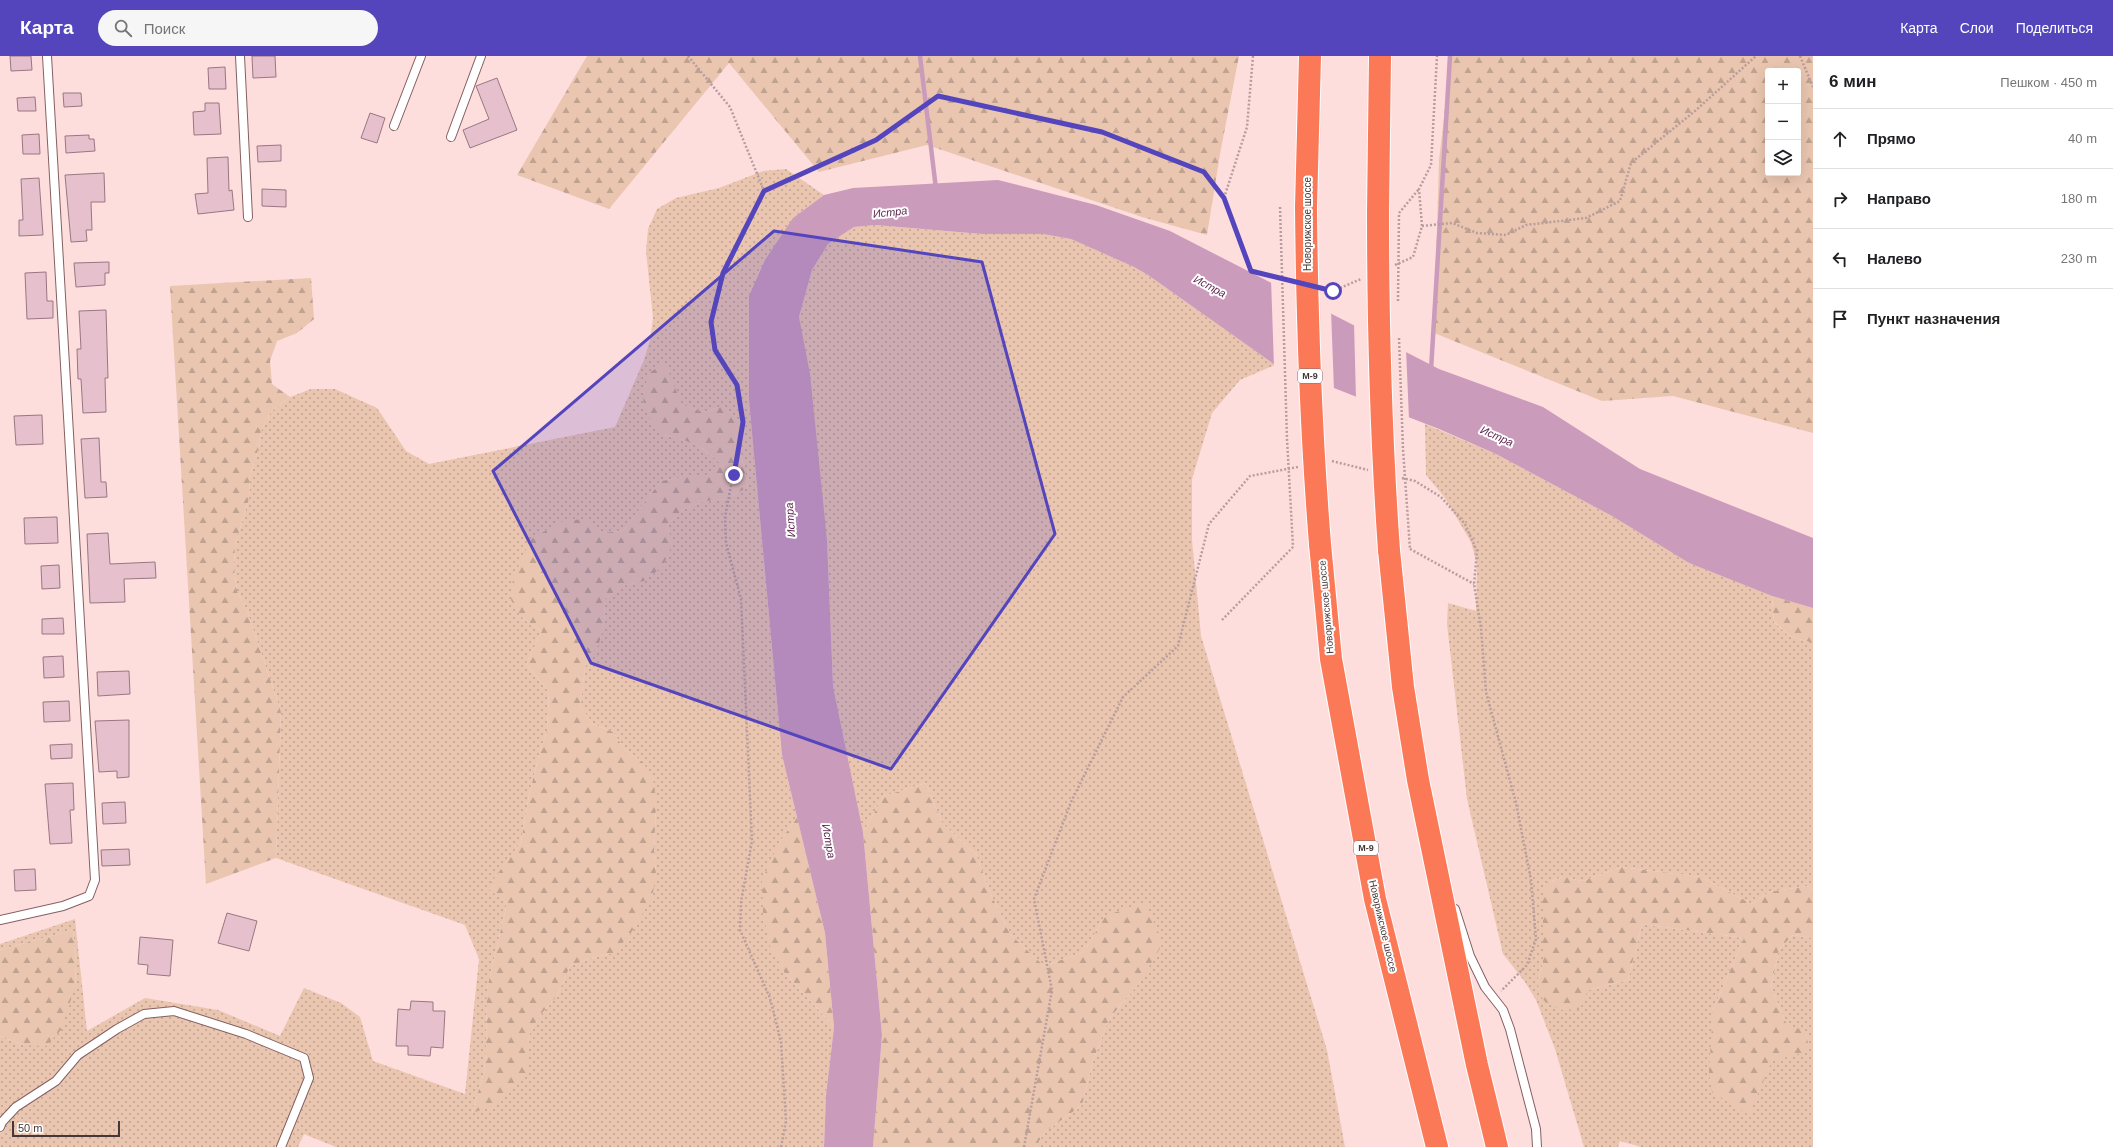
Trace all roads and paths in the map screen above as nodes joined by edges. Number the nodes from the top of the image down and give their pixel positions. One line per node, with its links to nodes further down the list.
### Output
1 (47, 56): 35 (lane)
2 (240, 56): 19 (lane)
3 (421, 56): 13 (lane)
4 (481, 56): 14 (lane)
5 (688, 56): 16 (path)
6 (1253, 56): 17 (path)
7 (1310, 56): 41 (highway, Новорижское шоссе / М-9, bridge)
8 (1380, 56): 31 (highway, bridge)
9 (1437, 56): 15 (path)
10 (1756, 56): 20 (path)
11 (1800, 56): 12 (path)
12 (1813, 87)
13 (394, 126)
14 (451, 136)
15 (1419, 189): 20 (path); 25 (path, bridge)
16 (764, 191): 17 (path); 39 (path)
17 (1224, 198): 23 (path)
18 (1280, 207): 33 (path, bridge)
19 (248, 216)
20 (1422, 226): 21 (path)
21 (1392, 266)
22 (1362, 279): 24 (path)
23 (1296, 282)
24 (1318, 287)
25 (1398, 306)
26 (1399, 330): 31 (path, bridge)
27 (1329, 460): 29 (path)
28 (1305, 465): 40 (path)
29 (1372, 471)
30 (1400, 478): 32 (path)
31 (1400, 550): 32 (path); 34 (highway)
32 (1474, 584): 36 (path)
33 (1222, 620)
34 (1418, 780): 36 (lane); 42 (highway)
35 (0, 920)
36 (1494, 998): 43 (lane)
37 (0, 1127): 38 (lane)
38 (281, 1147)
39 (781, 1147)
40 (1024, 1147)
41 (1437, 1147)
42 (1498, 1147)
43 (1537, 1147)

